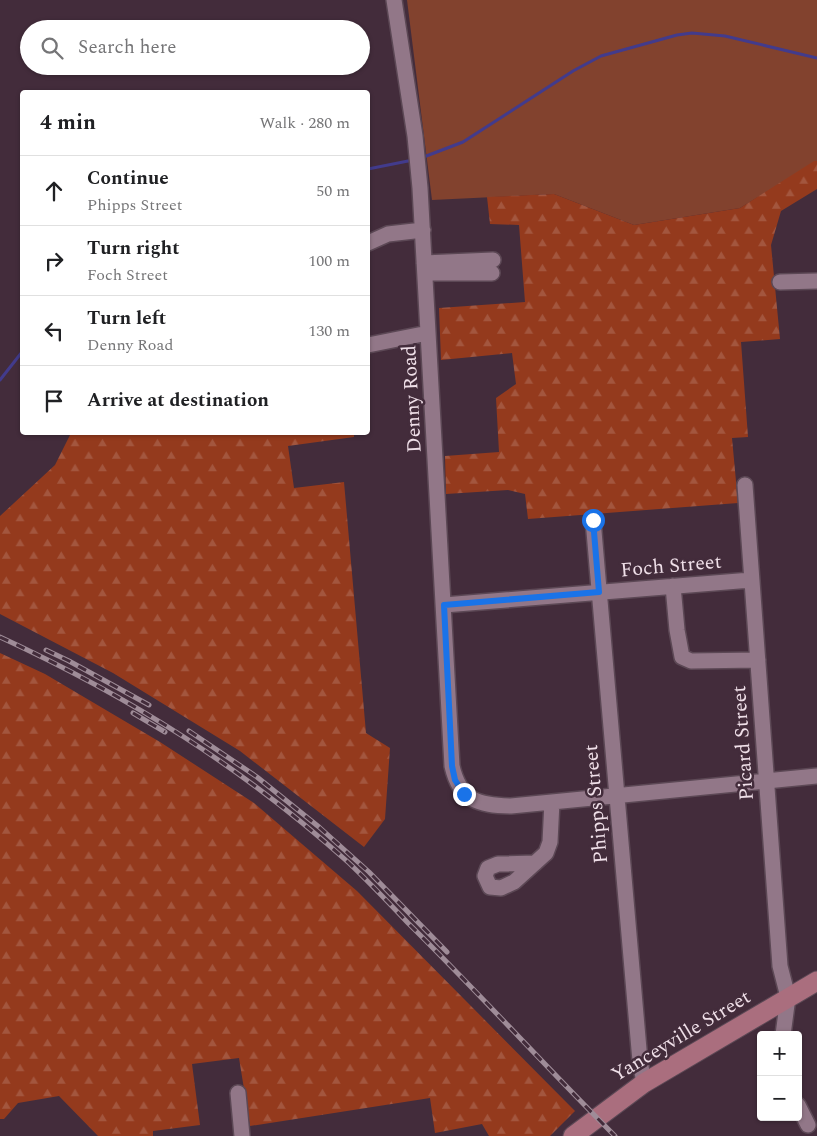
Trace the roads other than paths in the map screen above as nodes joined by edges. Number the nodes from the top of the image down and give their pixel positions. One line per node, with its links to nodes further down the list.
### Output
1 (394, 0): 2 (street, Denny Road)
2 (423, 230): 3 (street); 5 (street, Denny Road)
3 (370, 242)
4 (492, 266): 5 (street)
5 (425, 268): 8 (street, Denny Road)
6 (817, 281): 7 (street)
7 (780, 282)
8 (428, 333): 9 (street); 15 (street, Denny Road)
9 (370, 345)
10 (745, 485): 12 (street, Picard Street)
11 (593, 520): 14 (street, Phipps Street)
12 (751, 580): 13 (street, Foch Street); 16 (street, Picard Street)
13 (673, 586): 14 (street, Foch Street); 16 (street)
14 (599, 592): 15 (street, Foch Street); 19 (street, Phipps Street)
15 (444, 605): 20 (street, Denny Road)
16 (758, 660): 18 (street, Picard Street)
17 (817, 776): 18 (street)
18 (766, 781): 19 (street); 23 (street, Picard Street)
19 (615, 795): 20 (street); 25 (street, Phipps Street)
20 (552, 802): 21 (street)
21 (534, 863)
22 (817, 981): 23 (main road, Yanceyville Street)
23 (788, 997): 24 (street); 25 (main road, Yanceyville Street)
24 (784, 1031)
25 (644, 1083): 30 (main road, Yanceyville Street)
26 (238, 1093): 29 (street)
27 (802, 1113): 28 (street)
28 (808, 1125)
29 (242, 1136)
30 (573, 1136)

